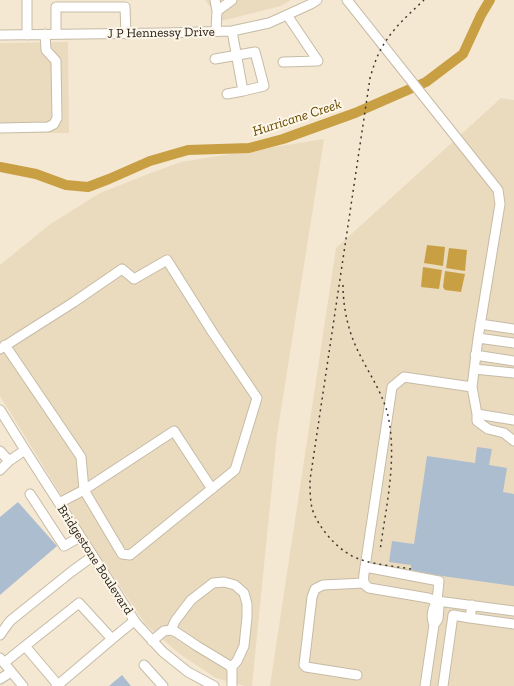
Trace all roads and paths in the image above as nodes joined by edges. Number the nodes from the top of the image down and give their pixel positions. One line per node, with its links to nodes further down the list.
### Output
1 (27, 0): 14 (street)
2 (215, 0): 6 (street)
3 (232, 0): 6 (street)
4 (317, 0): 7 (street, J P Hennessy Drive)
5 (346, 0): 21 (street)
6 (217, 11): 8 (street)
7 (287, 15): 9 (street, J P Hennessy Drive); 17 (street)
8 (216, 31): 9 (street, J P Hennessy Drive); 12 (street, J P Hennessy Drive)
9 (232, 31): 15 (street)
10 (45, 34): 11 (street, J P Hennessy Drive); 14 (street, J P Hennessy Drive); 20 (street)
11 (56, 34): 12 (street, J P Hennessy Drive); 12 (street)
12 (126, 34)
13 (0, 35): 14 (street, J P Hennessy Drive)
14 (27, 35)
15 (236, 56): 16 (street); 18 (street); 18 (street)
16 (215, 59)
17 (283, 62)
18 (243, 91): 19 (street)
19 (227, 94)
20 (0, 128)
21 (480, 324): 22 (street); 23 (street)
22 (514, 329)
23 (478, 338): 24 (street); 26 (street)
24 (514, 343)
25 (3, 347): 39 (street); 40 (street)
26 (475, 355): 27 (street); 28 (street)
27 (514, 361)
28 (474, 369): 29 (street); 30 (street)
29 (514, 373)
30 (472, 387): 32 (street); 45 (street)
31 (0, 413): 35 (street, Bridgestone Boulevard)
32 (477, 414): 33 (street); 34 (street)
33 (514, 420)
34 (514, 441)
35 (24, 450): 37 (street); 42 (street, Bridgestone Boulevard)
36 (0, 451): 37 (street)
37 (9, 461): 38 (street)
38 (0, 470)
39 (212, 489): 40 (street); 40 (street)
40 (84, 490): 42 (street)
41 (30, 494): 43 (street)
42 (59, 503): 43 (street, Bridgestone Boulevard)
43 (80, 537): 44 (street, Bridgestone Boulevard)
44 (93, 556): 51 (street, Bridgestone Boulevard); 54 (street)
45 (365, 567): 46 (street); 47 (street)
46 (364, 583): 47 (street); 62 (street)
47 (437, 601): 48 (street); 69 (street)
48 (472, 605): 49 (street); 50 (street)
49 (511, 611): 52 (street)
50 (470, 618): 52 (street); 70 (street)
51 (134, 621): 55 (street); 56 (street, Bridgestone Boulevard)
52 (510, 623)
53 (171, 630): 56 (street); 60 (street); 60 (street)
54 (0, 635)
55 (112, 639): 57 (street); 64 (street)
56 (152, 641): 67 (street, Bridgestone Boulevard)
57 (24, 646): 58 (street); 64 (street)
58 (2, 660): 61 (street)
59 (144, 665): 66 (street)
60 (231, 668): 68 (street)
61 (11, 672): 63 (street); 65 (street)
62 (357, 676)
63 (0, 679)
64 (57, 685)
65 (22, 686)
66 (163, 686)
67 (214, 686)
68 (232, 686)
69 (425, 686)
70 (443, 686)

